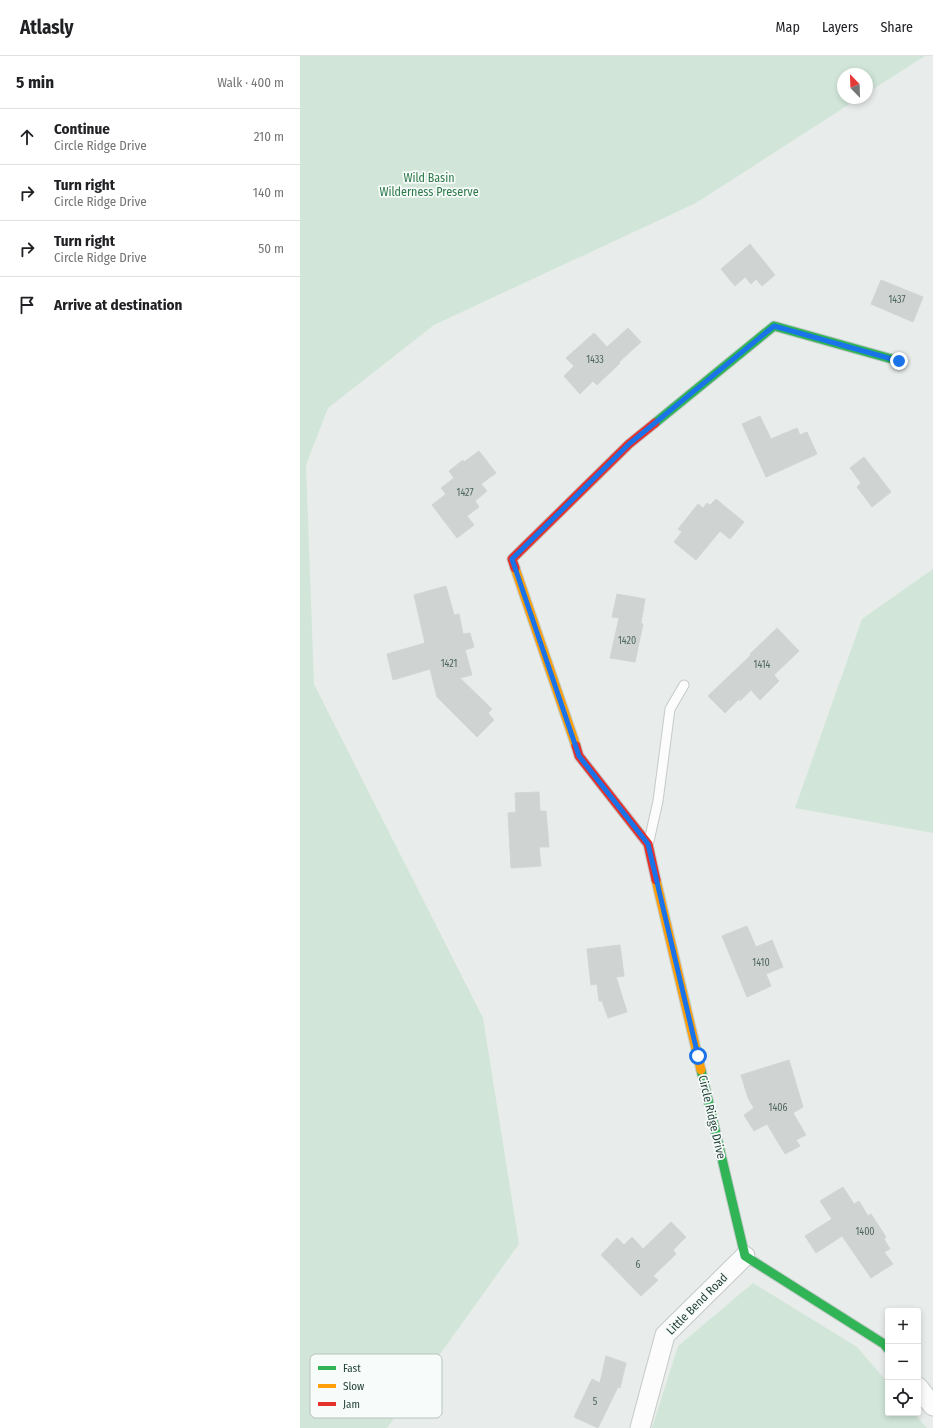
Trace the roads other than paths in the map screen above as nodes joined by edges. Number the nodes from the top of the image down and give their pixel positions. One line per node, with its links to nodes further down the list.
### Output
1 (899, 361): 3 (street, Circle Ridge Drive)
2 (684, 685): 3 (lane)
3 (648, 844): 4 (street, Circle Ridge Drive)
4 (745, 1256): 5 (street); 8 (street, Little Bend Road)
5 (885, 1345)
6 (921, 1391): 7 (street)
7 (933, 1406)
8 (640, 1428)

